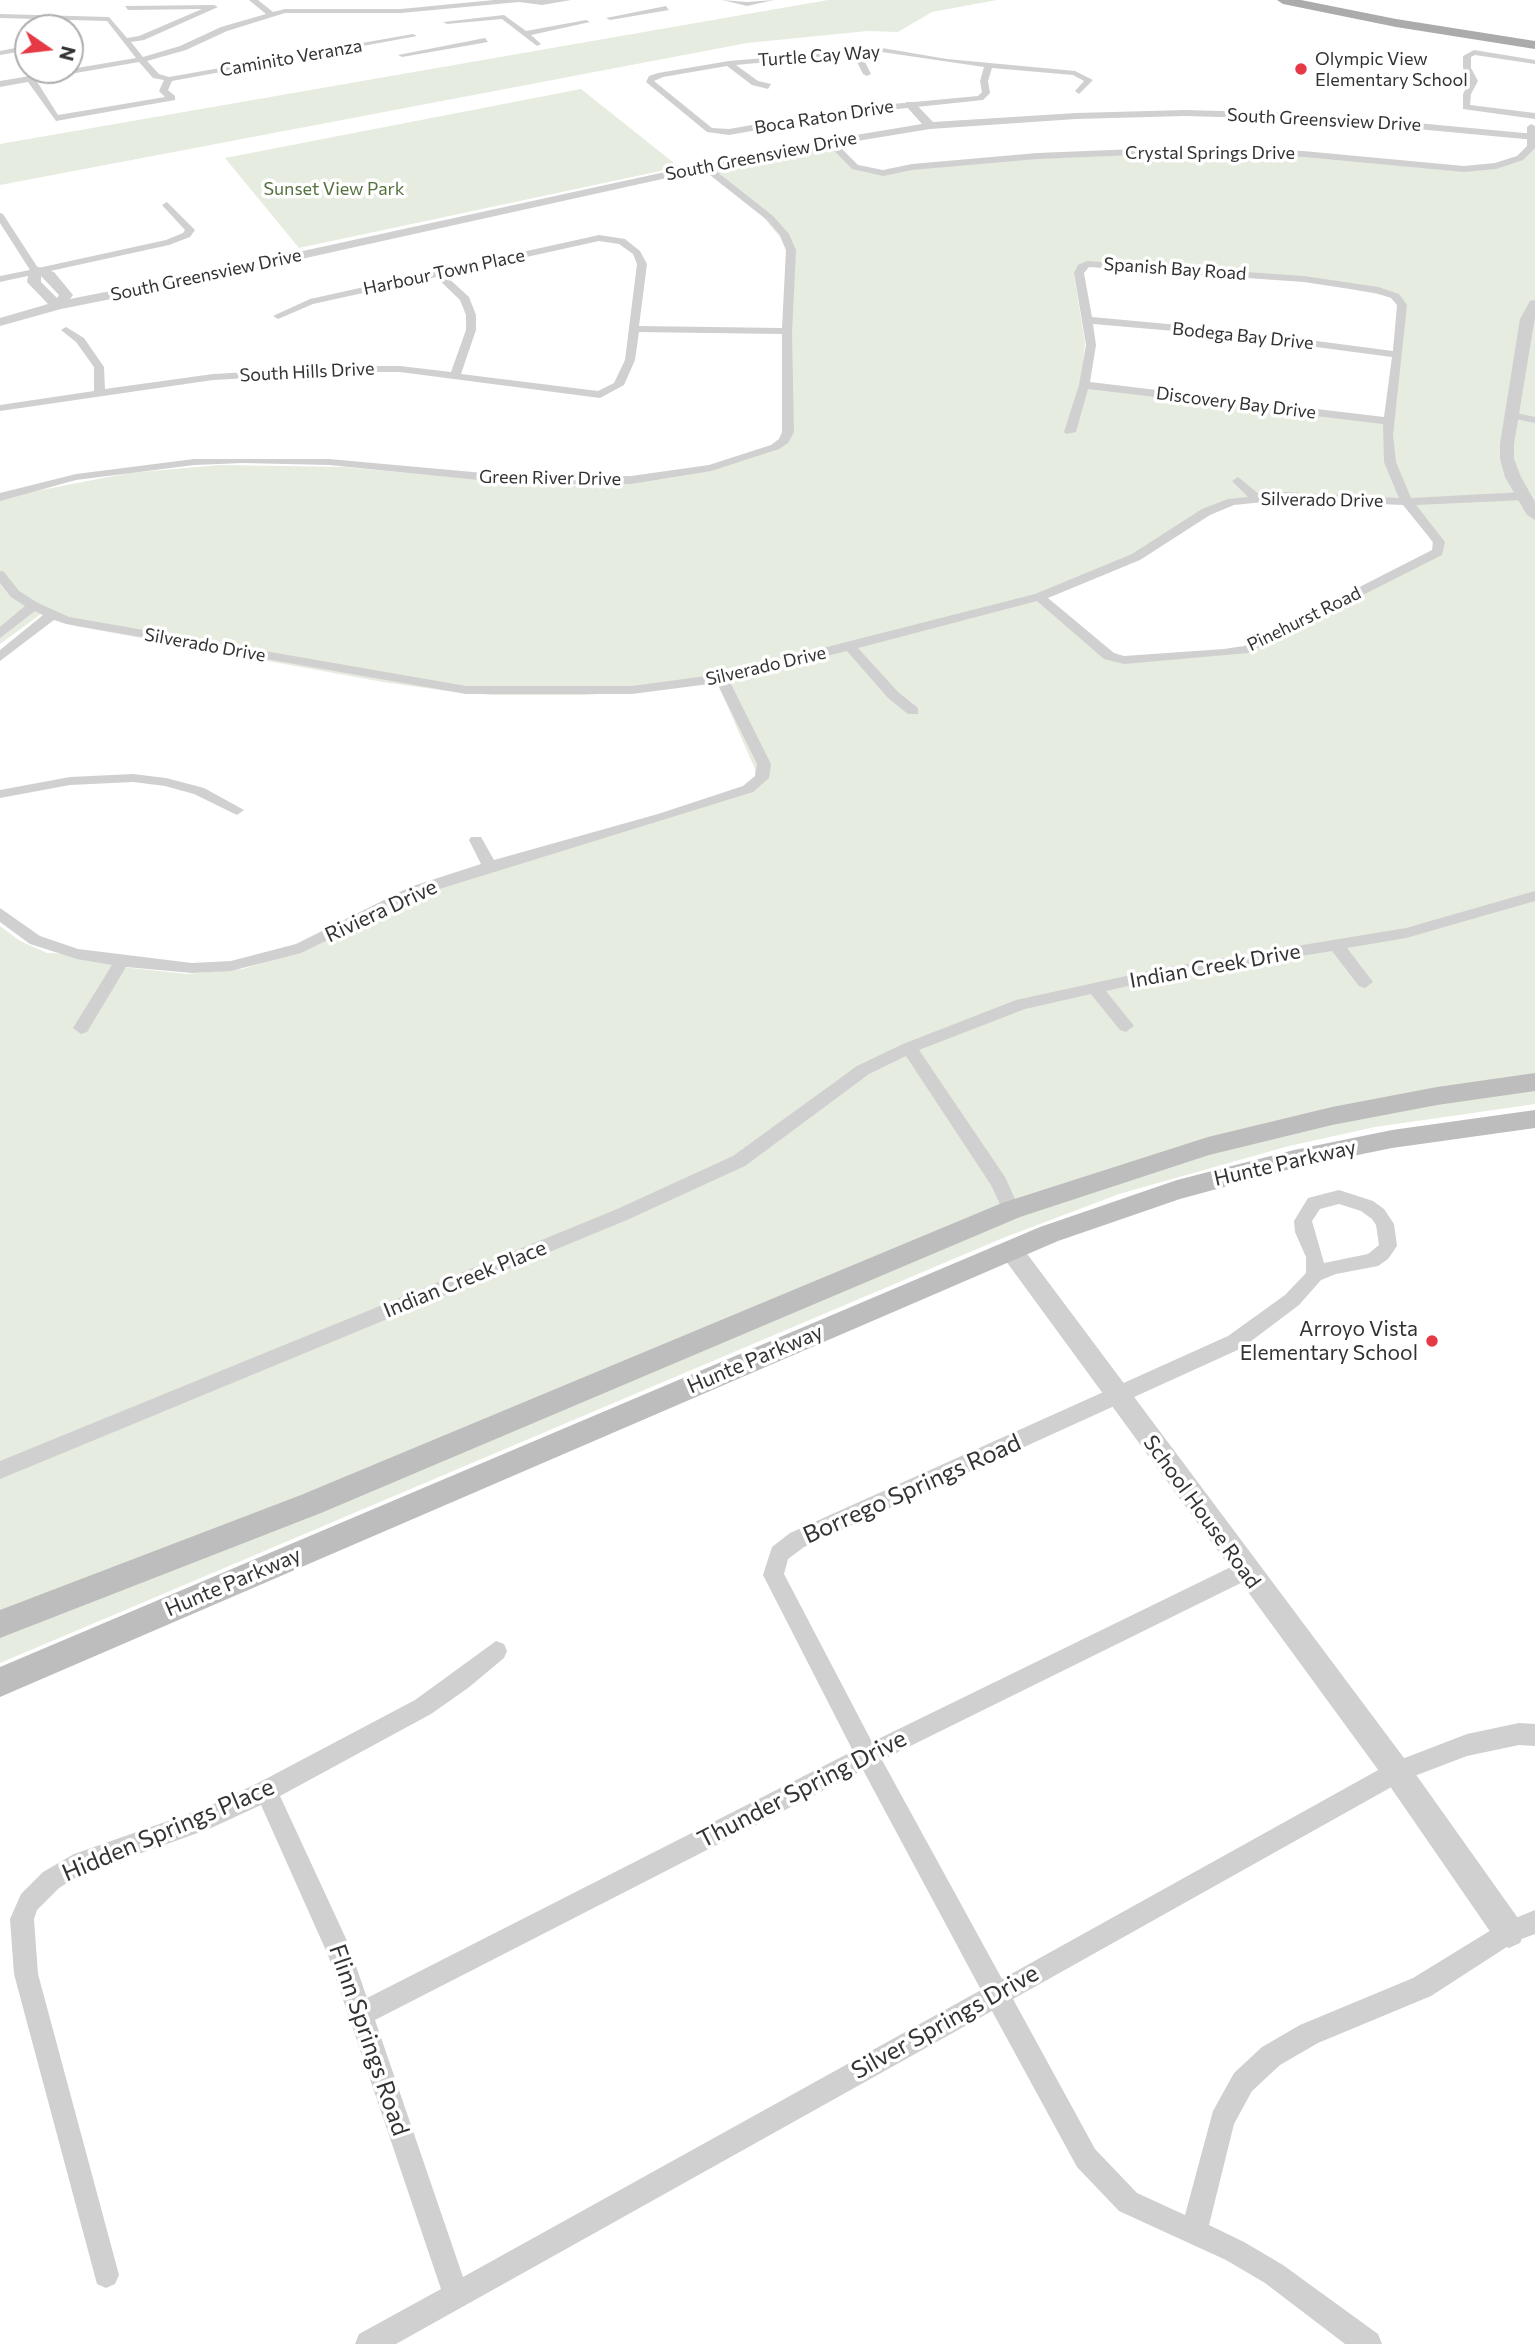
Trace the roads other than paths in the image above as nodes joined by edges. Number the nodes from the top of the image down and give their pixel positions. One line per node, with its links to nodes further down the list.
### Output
1 (253, 0): 16 (street)
2 (341, 0): 13 (street)
3 (412, 0): 12 (street)
4 (568, 0): 10 (street)
5 (654, 0): 18 (street)
6 (726, 0): 7 (street)
7 (770, 0)
8 (1283, 0): 29 (main road)
9 (1310, 0): 25 (main road)
10 (521, 1): 12 (street); 15 (street)
11 (128, 8): 27 (street)
12 (416, 10): 14 (street)
13 (340, 11): 14 (street); 16 (street)
14 (401, 11): 24 (street)
15 (550, 13)
16 (271, 14): 33 (street)
17 (0, 16): 27 (street)
18 (610, 18)
19 (558, 19): 22 (street)
20 (447, 22): 23 (street)
21 (586, 22): 22 (street)
22 (567, 26): 23 (street)
23 (524, 34): 28 (street)
24 (413, 36): 30 (street); 39 (street, Caminito Veranza)
25 (1535, 38)
26 (485, 40): 30 (street)
27 (125, 41): 33 (street)
28 (537, 44)
29 (1535, 45)
30 (429, 50): 32 (street)
31 (855, 51): 35 (street, Turtle Cay Way); 36 (street, Turtle Cay Way); 38 (street)
32 (402, 55)
33 (144, 60): 37 (street); 39 (street)
34 (1535, 62): 46 (street)
35 (729, 63): 40 (street, Turtle Cay Way); 42 (street)
36 (989, 65): 43 (street, Turtle Cay Way); 44 (street, Boca Raton Drive)
37 (84, 69)
38 (867, 74)
39 (169, 79): 41 (street)
40 (650, 80): 44 (street, Boca Raton Drive)
41 (34, 84)
42 (768, 86)
43 (1080, 91)
44 (909, 104): 45 (street)
45 (930, 126): 46 (street, South Greensview Drive); 47 (street, South Greensview Drive)
46 (1532, 126): 47 (street, Crystal Springs Drive)
47 (829, 141): 48 (street, South Greensview Drive)
48 (704, 166): 55 (street, South Greensview Drive); 61 (street, Green River Drive)
49 (167, 205): 51 (street)
50 (0, 216): 51 (street)
51 (35, 270): 53 (street); 55 (street)
52 (438, 274): 56 (street, Harbour Town Place); 60 (street, Harbour Town Place); 63 (street)
53 (0, 279)
54 (1535, 303): 67 (street)
55 (59, 305): 58 (street, South Greensview Drive)
56 (278, 316)
57 (1088, 320): 62 (street, Bodega Bay Drive); 62 (street, Spanish Bay Road); 64 (street, Spanish Bay Road)
58 (0, 322)
59 (66, 330): 65 (street)
60 (634, 330): 61 (street); 63 (street, South Hills Drive)
61 (787, 331): 73 (street, Green River Drive)
62 (1398, 355): 69 (street)
63 (455, 376): 65 (street, South Hills Drive)
64 (1084, 385): 69 (street, Discovery Bay Drive); 70 (street, Spanish Bay Road)
65 (100, 392): 66 (street, South Hills Drive)
66 (0, 408)
67 (1511, 415): 68 (street); 72 (street)
68 (1535, 419)
69 (1388, 421): 75 (street)
70 (1070, 432)
71 (1238, 481): 74 (street)
72 (1524, 496): 75 (street, Silverado Drive); 76 (street)
73 (0, 497)
74 (1255, 497): 75 (street, Silverado Drive); 78 (street, Silverado Drive)
75 (1407, 502): 78 (street, Pinehurst Road)
76 (1535, 514)
77 (0, 575): 79 (street, Silverado Drive)
78 (1039, 597): 82 (street, Silverado Drive)
79 (33, 606): 80 (street, Silverado Drive); 81 (street)
80 (52, 615): 83 (street); 84 (street, Silverado Drive)
81 (0, 634)
82 (850, 647): 84 (street, Silverado Drive); 85 (street)
83 (0, 657)
84 (721, 678): 89 (street, Riviera Drive)
85 (913, 711)
86 (0, 794): 87 (street)
87 (237, 810)
88 (476, 840): 89 (street)
89 (490, 866): 93 (street, Riviera Drive)
90 (1533, 899): 92 (street, Indian Creek Drive)
91 (0, 913): 93 (street, Riviera Drive)
92 (1336, 945): 94 (street); 95 (street, Indian Creek Drive)
93 (122, 961): 97 (street)
94 (1365, 982)
95 (1095, 989): 96 (street, Indian Creek Drive); 98 (street, Indian Creek Drive)
96 (1126, 1026)
97 (81, 1028)
98 (909, 1048): 101 (street); 105 (street, Indian Creek Place)
99 (1535, 1082): 101 (main road, Hunte Parkway)
100 (1535, 1119): 102 (main road, Hunte Parkway)
101 (1011, 1210): 107 (main road, Hunte Parkway)
102 (1011, 1250): 104 (street, School House Road); 109 (main road, Hunte Parkway)
103 (1315, 1275): 103 (street); 104 (street, Borrego Springs Road)
104 (1116, 1396): 106 (street, School House Road); 111 (street, Borrego Springs Road)
105 (0, 1470)
106 (1246, 1570): 111 (street, Thunder Spring Drive); 112 (street, School House Road)
107 (0, 1624)
108 (496, 1651): 113 (street, Hidden Springs Place)
109 (0, 1682)
110 (1535, 1735): 112 (street, Silver Springs Drive)
111 (867, 1756): 115 (street, Borrego Springs Road); 116 (street, Thunder Spring Drive)
112 (1396, 1772): 114 (street, School House Road); 115 (street, Silver Springs Drive)
113 (266, 1791): 116 (street, Flinn Springs Road); 118 (street, Hidden Springs Place)
114 (1522, 1927): 117 (street)
115 (997, 1993): 117 (street, Borrego Springs Road); 119 (street, Silver Springs Drive)
116 (361, 2014): 119 (street, Flinn Springs Road)
117 (1194, 2232): 121 (street, Borrego Springs Road)
118 (106, 2275)
119 (456, 2295): 120 (street, Silver Springs Drive)
120 (369, 2344)
121 (1368, 2344)

